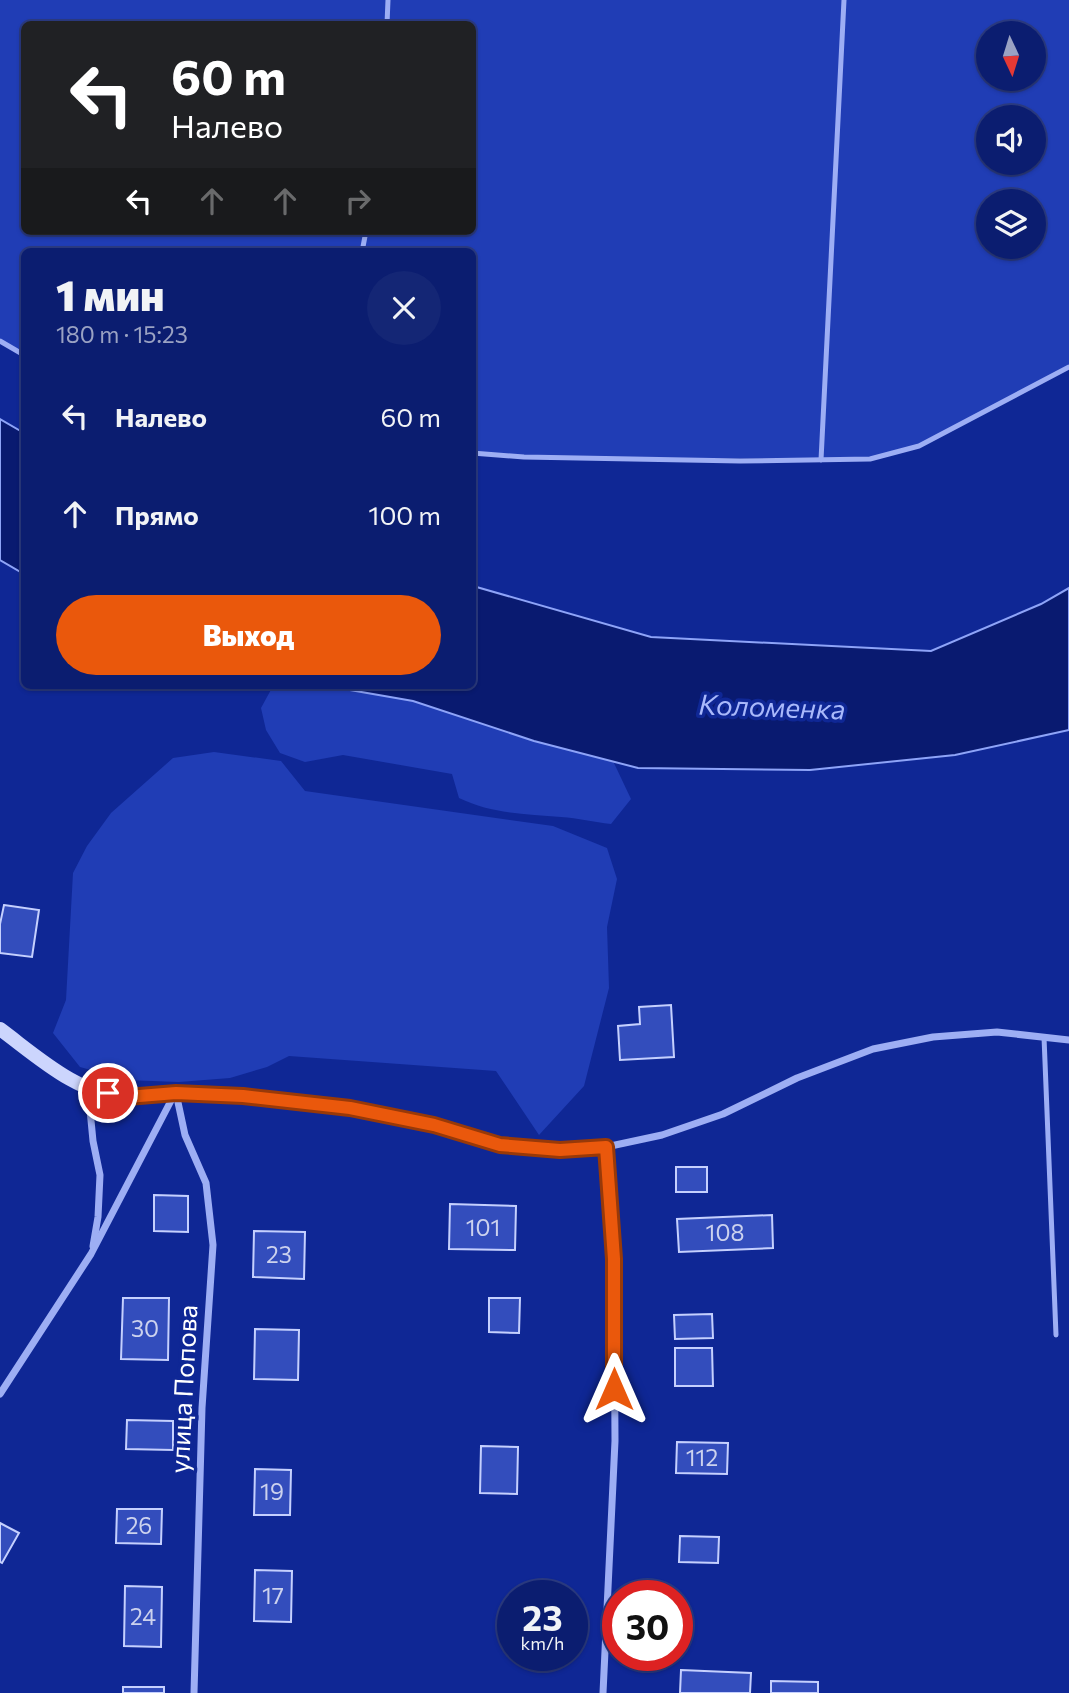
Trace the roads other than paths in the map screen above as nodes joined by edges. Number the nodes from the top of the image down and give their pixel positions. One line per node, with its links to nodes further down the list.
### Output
1 (388, 0): 3 (lane)
2 (844, 0): 8 (lane)
3 (387, 21)
4 (0, 341): 5 (lane)
5 (21, 353)
6 (1069, 367): 8 (lane)
7 (476, 453): 8 (lane)
8 (821, 460)
9 (0, 1028): 12 (street)
10 (1044, 1037): 11 (street); 14 (street); 16 (lane)
11 (1069, 1040)
12 (89, 1089): 13 (street); 15 (street)
13 (176, 1093): 14 (street); 15 (street); 18 (street, улица Попова)
14 (606, 1147): 19 (street)
15 (91, 1254): 17 (street)
16 (1056, 1335)
17 (0, 1394)
18 (194, 1693)
19 (603, 1693)

